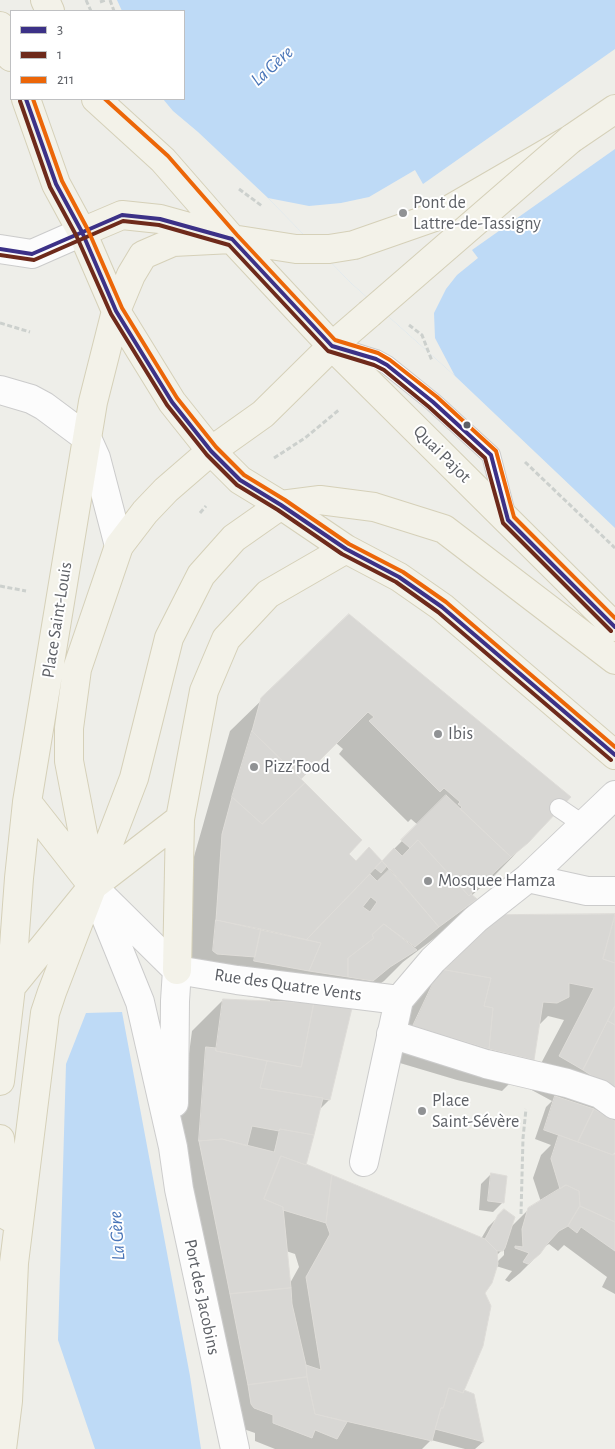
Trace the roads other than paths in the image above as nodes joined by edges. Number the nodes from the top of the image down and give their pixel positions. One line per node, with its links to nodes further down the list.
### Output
1 (0, 26): 2 (main road)
2 (10, 54)
3 (26, 100): 7 (main road)
4 (97, 100): 8 (main road, Quai Pajot)
5 (615, 109): 6 (main road)
6 (571, 139): 8 (main road, bridge); 11 (main road, Place Saint-Louis, bridge)
7 (82, 232): 8 (main road); 9 (street); 10 (main road)
8 (232, 239): 10 (main road, Place Saint-Louis); 11 (main road, Quai Pajot)
9 (0, 250)
10 (116, 311): 13 (main road, Place Saint-Louis); 14 (main road)
11 (332, 346): 14 (main road, Place Saint-Louis); 18 (main road, Quai Pajot)
12 (0, 390): 13 (street)
13 (87, 438): 16 (street); 22 (main road, Place Saint-Louis)
14 (211, 450): 15 (main road); 16 (main road, Place Saint-Louis)
15 (281, 505): 17 (main road); 19 (main road); 27 (main road)
16 (119, 546): 27 (main road, Place Saint-Louis)
17 (346, 549): 20 (main road); 24 (main road)
18 (615, 626)
19 (615, 660)
20 (615, 755)
21 (615, 795): 25 (street)
22 (27, 802): 27 (main road); 30 (main road, Place Saint-Louis)
23 (559, 808): 25 (lane)
24 (180, 819): 27 (main road); 29 (main road)
25 (584, 825): 26 (street)
26 (528, 878): 28 (street); 31 (street)
27 (93, 886): 29 (street); 30 (main road); 36 (street); 38 (main road)
28 (615, 891)
29 (177, 970): 31 (street, Rue des Quatre Vents); 36 (street)
30 (11, 987): 33 (main road, Place Saint-Louis)
31 (399, 1000): 32 (street)
32 (391, 1034): 34 (street); 37 (street)
33 (0, 1080)
34 (615, 1105)
35 (0, 1140): 38 (main road)
36 (173, 1147): 39 (street, Port des Jacobins)
37 (364, 1162)
38 (14, 1263): 40 (main road)
39 (235, 1447)
40 (2, 1449)

